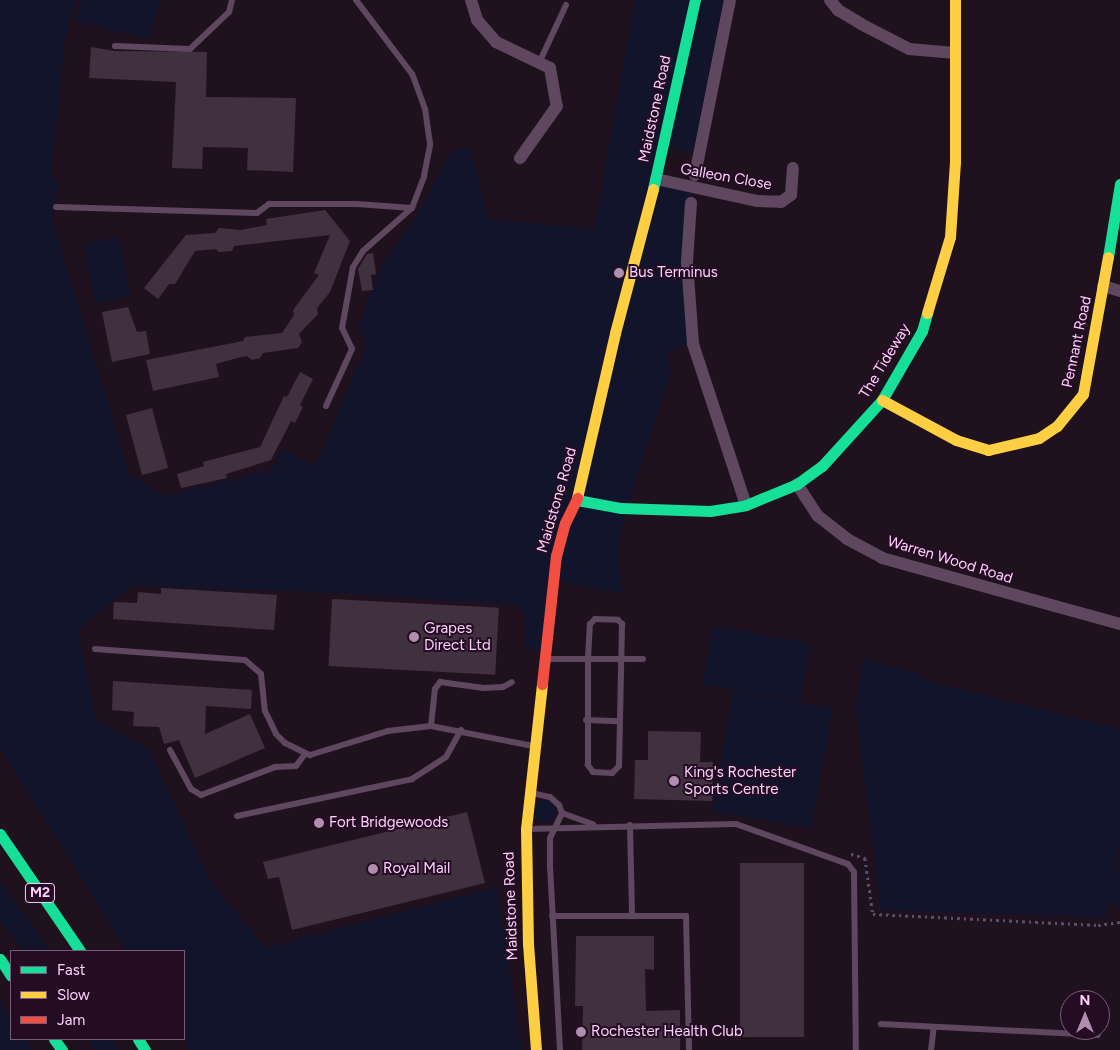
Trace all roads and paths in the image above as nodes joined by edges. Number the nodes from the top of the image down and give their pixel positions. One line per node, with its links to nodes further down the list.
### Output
1 (232, 0): 9 (lane)
2 (356, 0): 19 (lane)
3 (471, 0): 11 (street)
4 (694, 0): 15 (main road, Maidstone Road)
5 (730, 0): 14 (street)
6 (830, 0): 10 (street)
7 (955, 0): 10 (main road, The Tideway)
8 (566, 5): 11 (lane)
9 (115, 46)
10 (955, 54): 22 (main road, The Tideway)
11 (539, 63): 12 (street)
12 (520, 158)
13 (793, 168): 15 (street, Galleon Close)
14 (695, 175)
15 (656, 179): 25 (main road, Maidstone Road)
16 (1120, 184): 20 (main road, Pennant Road)
17 (691, 203): 26 (street)
18 (56, 207): 19 (lane)
19 (412, 208): 23 (lane)
20 (1104, 286): 21 (street); 22 (main road, Pennant Road)
21 (1120, 291)
22 (882, 400): 24 (main road, The Tideway)
23 (326, 406)
24 (797, 484): 26 (main road, The Tideway); 27 (street, Warren Wood Road)
25 (577, 500): 26 (main road, The Tideway); 29 (main road, Maidstone Road)
26 (746, 505)
27 (1120, 624)
28 (95, 649): 40 (lane)
29 (543, 659): 31 (lane); 38 (main road, Maidstone Road)
30 (643, 659): 32 (lane)
31 (588, 660): 32 (lane); 32 (lane); 34 (lane)
32 (621, 660): 35 (lane)
33 (512, 682): 36 (lane)
34 (586, 720): 35 (lane); 35 (lane)
35 (619, 721)
36 (431, 726): 37 (lane); 40 (lane)
37 (461, 730): 38 (lane); 43 (lane)
38 (534, 747): 41 (main road, Maidstone Road)
39 (170, 750): 40 (lane)
40 (305, 754)
41 (530, 793): 42 (lane); 47 (main road, Maidstone Road)
42 (562, 813): 45 (lane); 46 (lane)
43 (237, 816)
44 (630, 825): 46 (lane); 51 (lane); 62 (lane)
45 (554, 826): 46 (lane); 47 (lane); 50 (lane)
46 (599, 826)
47 (526, 829): 59 (main road, Maidstone Road)
48 (0, 834): 53 (main road, M2)
49 (846, 853): 52 (path)
50 (552, 916): 51 (lane); 60 (lane)
51 (632, 916): 61 (lane)
52 (1120, 922)
53 (79, 950)
54 (0, 959): 55 (main road)
55 (10, 974)
56 (881, 1024): 57 (lane)
57 (934, 1027): 58 (lane); 63 (lane)
58 (1060, 1033)
59 (536, 1050)
60 (560, 1050)
61 (689, 1050)
62 (856, 1050)
63 (931, 1050)

